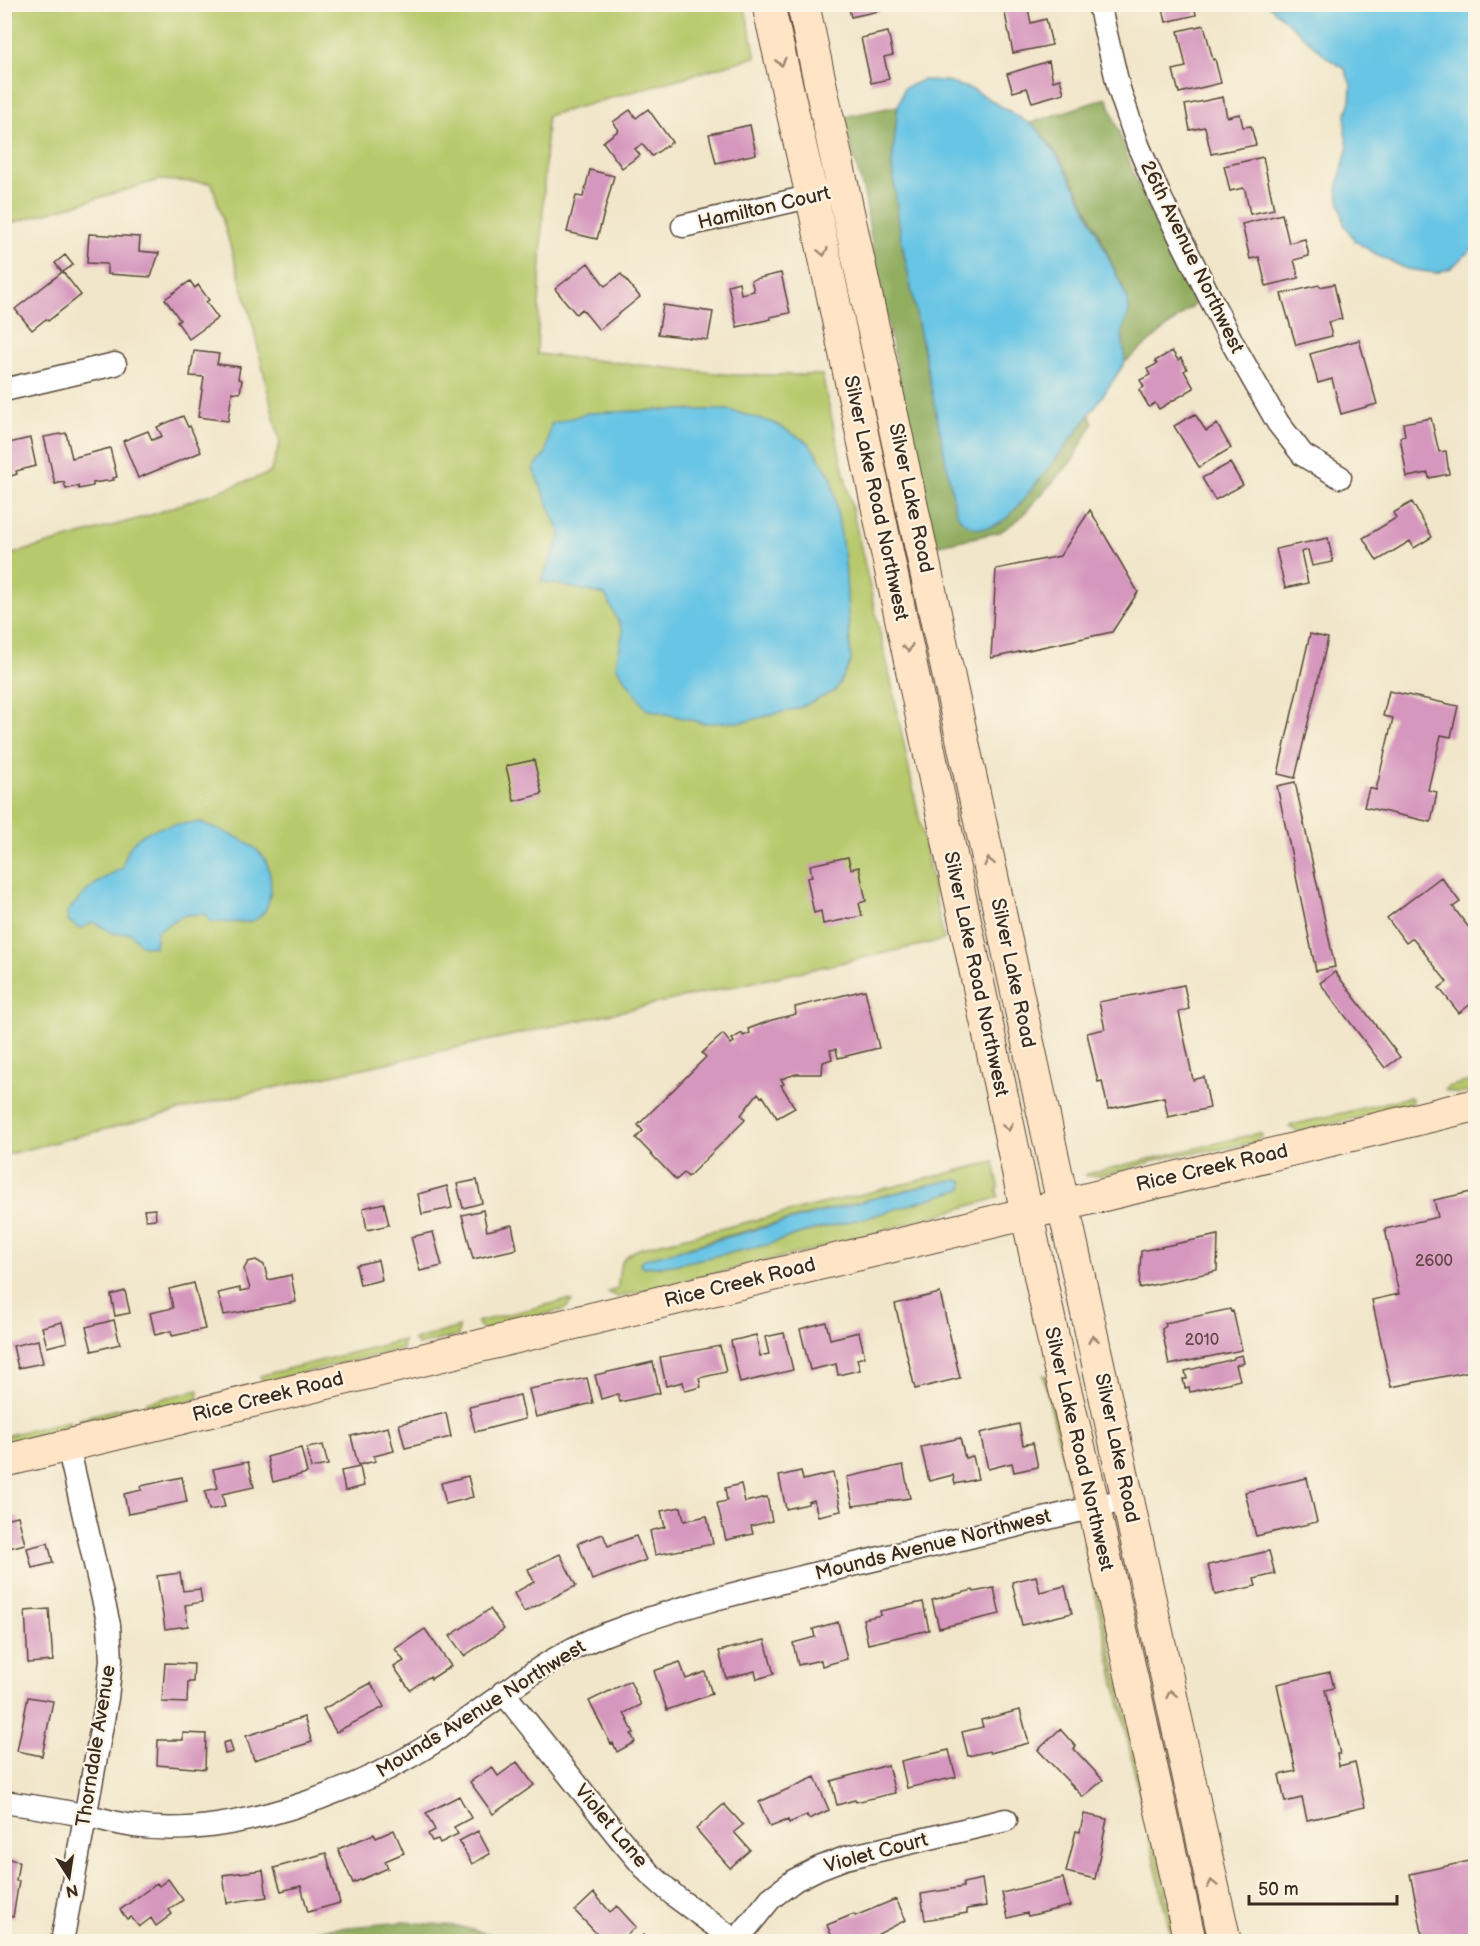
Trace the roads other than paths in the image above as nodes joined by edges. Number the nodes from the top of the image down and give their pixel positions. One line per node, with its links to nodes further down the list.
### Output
1 (768, 4): 5 (main road, Silver Lake Road Northwest, one-way to 5)
2 (803, 4): 4 (main road, Silver Lake Road)
3 (1099, 4): 9 (street, 26th Avenue Northwest)
4 (844, 189): 5 (street, Hamilton Court); 11 (main road, Silver Lake Road, one-way to 4)
5 (812, 197): 6 (street, Hamilton Court); 12 (main road, Silver Lake Road Northwest, one-way to 12)
6 (683, 226)
7 (115, 364): 8 (street)
8 (4, 390)
9 (1340, 477)
10 (1476, 1105): 11 (main road, Rice Creek Road)
11 (1063, 1204): 12 (main road, Rice Creek Road); 15 (main road, Silver Lake Road, one-way to 11)
12 (1026, 1213): 13 (main road, Rice Creek Road); 16 (main road, Silver Lake Road Northwest)
13 (68, 1446): 14 (main road, Rice Creek Road); 19 (street, Thorndale Avenue)
14 (4, 1461)
15 (1128, 1499): 16 (street, Mounds Avenue Northwest); 24 (main road, Silver Lake Road, one-way to 15)
16 (1094, 1507): 17 (street, Mounds Avenue Northwest); 23 (main road, Silver Lake Road Northwest)
17 (503, 1692): 19 (street, Mounds Avenue Northwest); 22 (street, Violet Lane)
18 (4, 1802): 19 (street, Mounds Avenue Northwest)
19 (86, 1815): 21 (street, Thorndale Avenue)
20 (1006, 1820): 22 (street, Violet Court)
21 (62, 1941)
22 (737, 1941)
23 (1190, 1941)
24 (1225, 1941)

